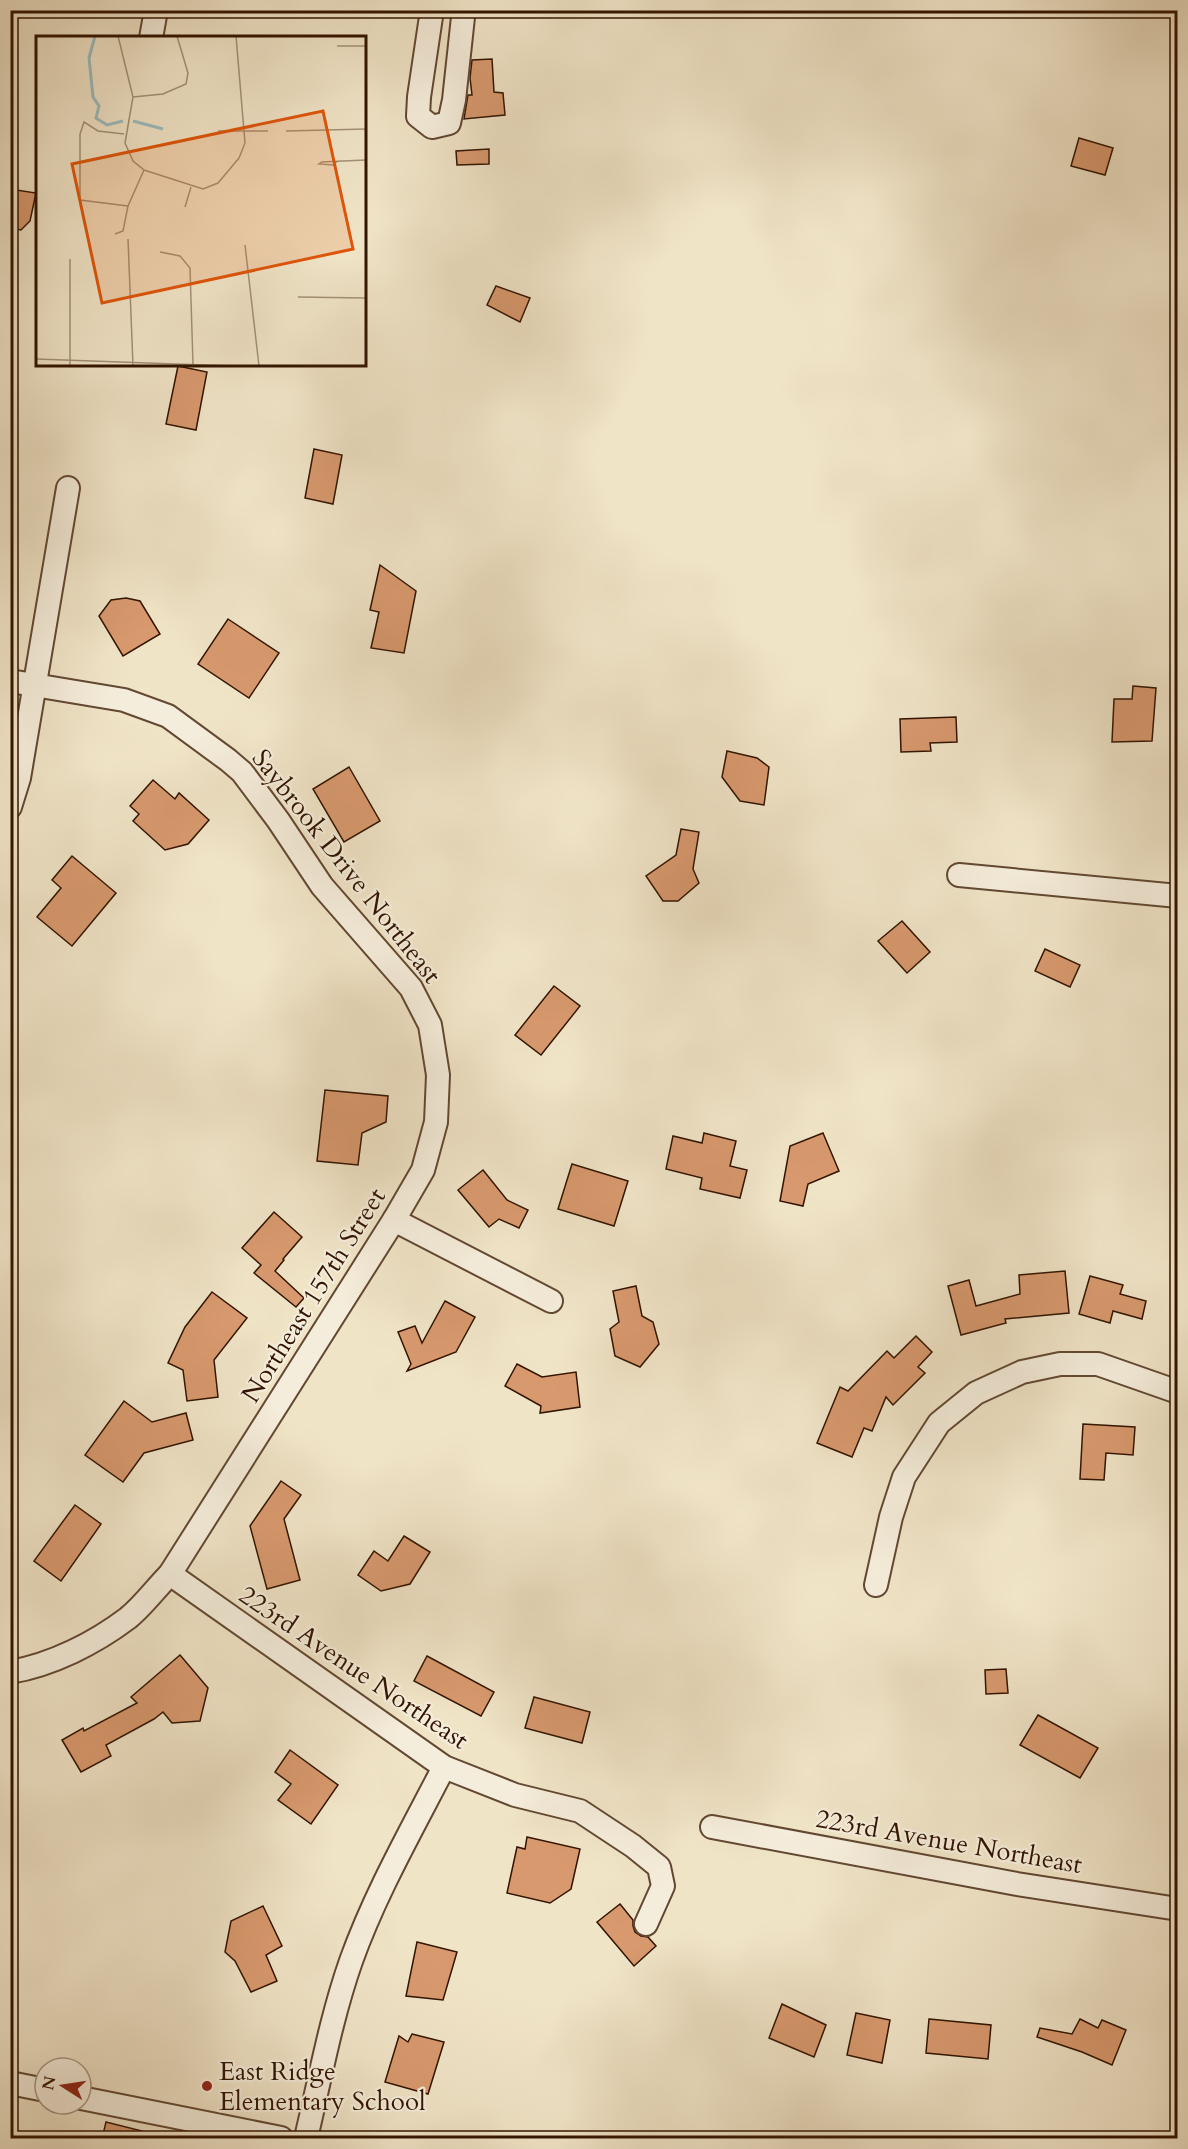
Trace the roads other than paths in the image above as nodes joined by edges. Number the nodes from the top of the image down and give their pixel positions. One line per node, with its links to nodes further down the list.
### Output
1 (156, 10): 4 (street)
2 (432, 10): 3 (street)
3 (460, 10)
4 (151, 36)
5 (68, 488): 7 (street)
6 (10, 681): 7 (street, Saybrook Drive Northeast)
7 (35, 684): 8 (street); 11 (street, Saybrook Drive Northeast)
8 (10, 807)
9 (960, 875): 10 (street)
10 (1178, 896)
11 (430, 1025): 12 (street, Northeast 157th Street)
12 (394, 1220): 13 (street); 15 (street, Northeast 157th Street)
13 (551, 1301)
14 (1178, 1392): 16 (street)
15 (170, 1574): 17 (street); 18 (street, 223rd Avenue Northeast)
16 (876, 1585)
17 (10, 1672)
18 (444, 1767): 21 (street, 223rd Avenue Northeast); 26 (street)
19 (712, 1827): 20 (street, 223rd Avenue Northeast)
20 (1178, 1909)
21 (646, 1924)
22 (10, 2084): 23 (street)
23 (33, 2089)
24 (93, 2100): 25 (street)
25 (281, 2139)
26 (306, 2139)

